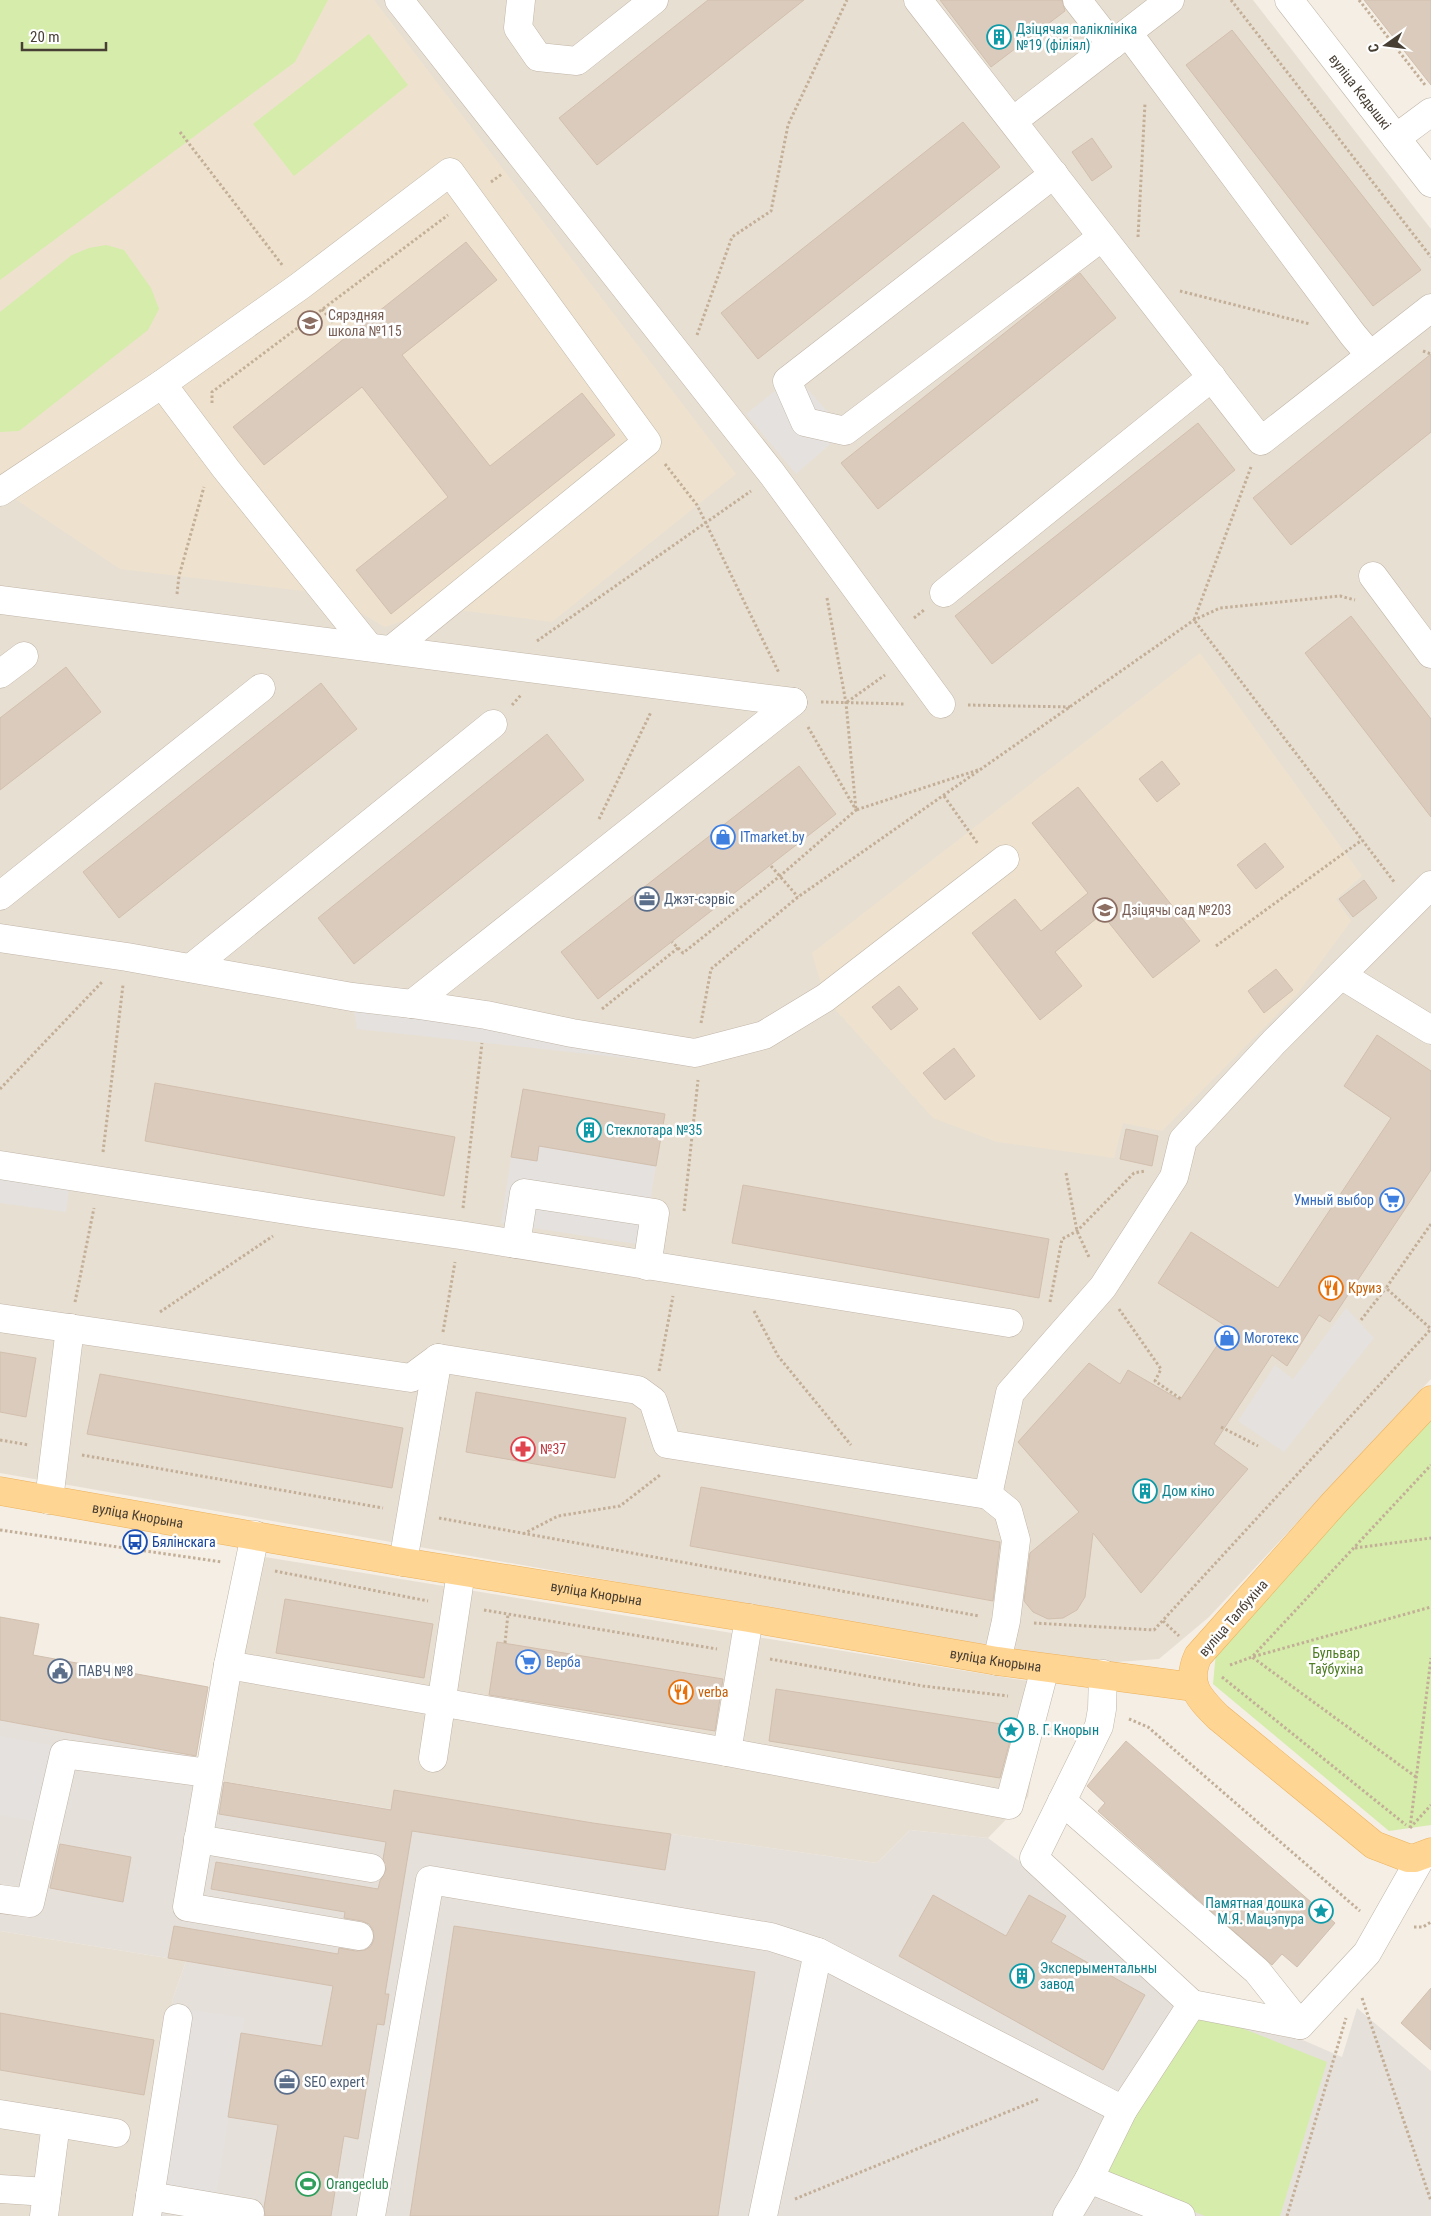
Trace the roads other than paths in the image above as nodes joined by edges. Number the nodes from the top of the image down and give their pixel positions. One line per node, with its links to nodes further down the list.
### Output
1 (399, 0): 28 (street)
2 (521, 0): 3 (street)
3 (654, 0)
4 (918, 0): 10 (street)
5 (1077, 0): 8 (street)
6 (1170, 0): 8 (street)
7 (1289, 0): 11 (street, вуліца Кедышкі)
8 (1120, 39): 10 (street); 16 (street)
9 (1431, 112): 11 (street)
10 (1013, 121): 12 (street)
11 (1396, 138): 13 (street, вуліца Кедышкі)
12 (1054, 174): 14 (street); 14 (street)
13 (1431, 183)
14 (1102, 237): 17 (street)
15 (1431, 308): 16 (street)
16 (1379, 349): 17 (street)
17 (1212, 378): 21 (street)
18 (162, 384): 19 (street); 23 (street); 23 (street)
19 (0, 492)
20 (1373, 576): 24 (street)
21 (944, 593)
22 (0, 600): 23 (street)
23 (380, 649): 36 (street)
24 (1431, 654)
25 (24, 656): 26 (street)
26 (0, 674)
27 (261, 688): 32 (street)
28 (941, 704)
29 (493, 724): 34 (street)
30 (999, 863): 36 (street)
31 (1431, 885): 35 (street)
32 (0, 896)
33 (0, 938): 34 (street)
34 (191, 968): 36 (street)
35 (1341, 975): 37 (street); 47 (street)
36 (412, 1004)
37 (1431, 1030)
38 (0, 1165): 39 (street)
39 (516, 1244): 40 (street); 40 (street)
40 (647, 1266): 42 (street)
41 (0, 1318): 43 (street)
42 (1008, 1322)
43 (70, 1328): 44 (street); 48 (street)
44 (438, 1358): 47 (street); 50 (street)
45 (1431, 1400): 57 (main road, вуліца Талбухіна)
46 (0, 1491): 48 (main road, вуліца Кнорына)
47 (988, 1494): 53 (street)
48 (49, 1500): 49 (main road, вуліца Кнорына)
49 (255, 1535): 50 (main road, вуліца Кнорына); 54 (street)
50 (403, 1562): 51 (main road, вуліца Кнорына)
51 (462, 1572): 52 (main road, вуліца Кнорына); 58 (street)
52 (749, 1618): 53 (main road, вуліца Кнорына); 59 (street)
53 (997, 1661): 55 (main road, вуліца Кнорына)
54 (228, 1666): 58 (street); 61 (street)
55 (1045, 1668): 56 (main road, вуліца Кнорына); 59 (street)
56 (1104, 1674): 57 (main road, вуліца Кнорына); 62 (street)
57 (1194, 1687): 64 (main road)
58 (443, 1704): 59 (street); 60 (street)
59 (727, 1752)
60 (433, 1758)
61 (208, 1773): 63 (street); 66 (street)
62 (1062, 1801): 69 (street); 71 (street)
63 (198, 1839): 65 (street); 67 (street)
64 (1427, 1854): 71 (street)
65 (371, 1868)
66 (0, 1899)
67 (359, 1936)
68 (818, 1952): 72 (street); 81 (street); 82 (street)
69 (1192, 2004): 71 (street); 72 (street)
70 (178, 2018): 79 (street)
71 (1300, 2025)
72 (1123, 2110): 76 (street)
73 (0, 2114): 74 (street)
74 (56, 2123): 75 (street); 78 (street)
75 (116, 2133)
76 (1089, 2180): 83 (street); 84 (street)
77 (0, 2189): 78 (street)
78 (45, 2204)
79 (148, 2206): 80 (street)
80 (250, 2213)
81 (764, 2214)
82 (371, 2216)
83 (1067, 2216)
84 (1181, 2216)

